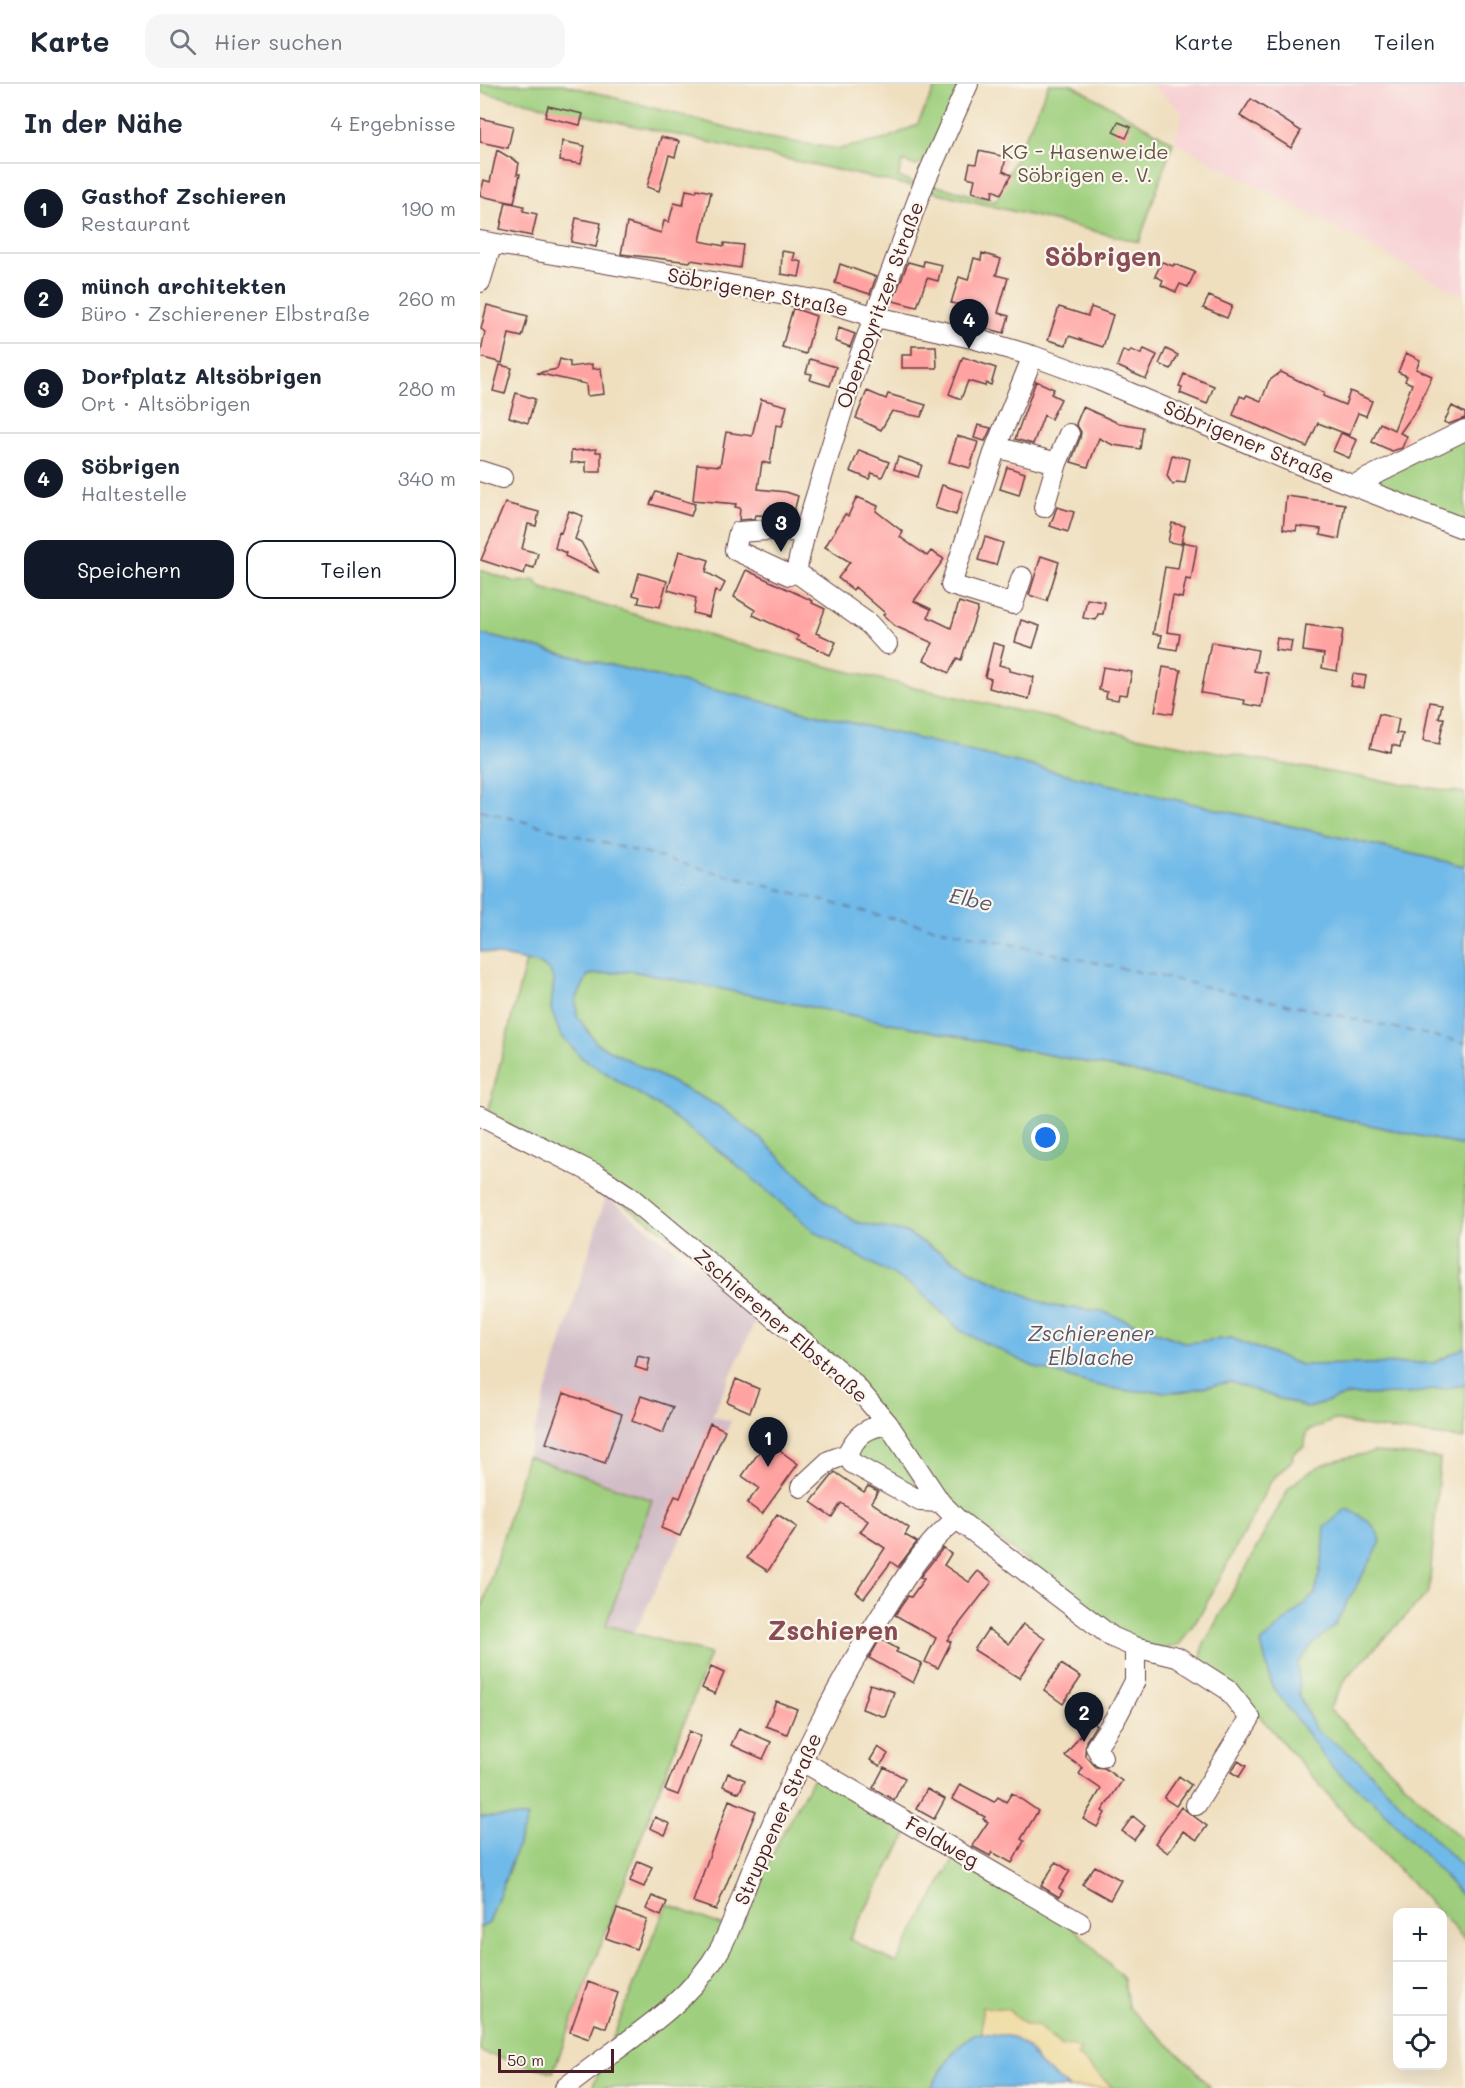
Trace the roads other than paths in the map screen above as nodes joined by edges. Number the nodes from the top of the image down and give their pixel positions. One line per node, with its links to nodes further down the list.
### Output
1 (968, 84): 4 (street, Oberpoyritzer Straße)
2 (486, 242): 3 (street); 4 (street, Söbrigener Straße)
3 (480, 282)
4 (876, 317): 5 (street, Söbrigener Straße); 15 (street, Oberpoyritzer Straße)
5 (1033, 356): 8 (street); 12 (street, Söbrigener Straße)
6 (1465, 430): 12 (street)
7 (1069, 434): 9 (street)
8 (996, 447): 9 (street); 17 (street)
9 (1057, 463): 13 (street)
10 (480, 471): 11 (street)
11 (502, 478)
12 (1354, 485): 14 (street, Söbrigener Straße)
13 (1044, 507)
14 (1465, 529)
15 (805, 532): 16 (street, Oberpoyritzer Straße); 16 (street)
16 (796, 572): 18 (street)
17 (1022, 577)
18 (888, 644)
19 (480, 1116): 20 (street, Zschierener Elbstraße)
20 (888, 1424): 21 (street); 23 (street, Zschierener Elbstraße)
21 (847, 1454): 22 (street); 23 (street)
22 (801, 1487)
23 (940, 1502): 24 (street, Zschierener Elbstraße)
24 (957, 1518): 25 (street, Zschierener Elbstraße); 27 (street, Struppener Straße)
25 (1135, 1647): 26 (street); 28 (street, Zschierener Elbstraße)
26 (1102, 1757)
27 (802, 1761): 29 (street, Feldweg); 30 (street, Struppener Straße)
28 (1196, 1805)
29 (1080, 1923)
30 (589, 2078): 31 (street, Struppener Straße)
31 (565, 2088)

